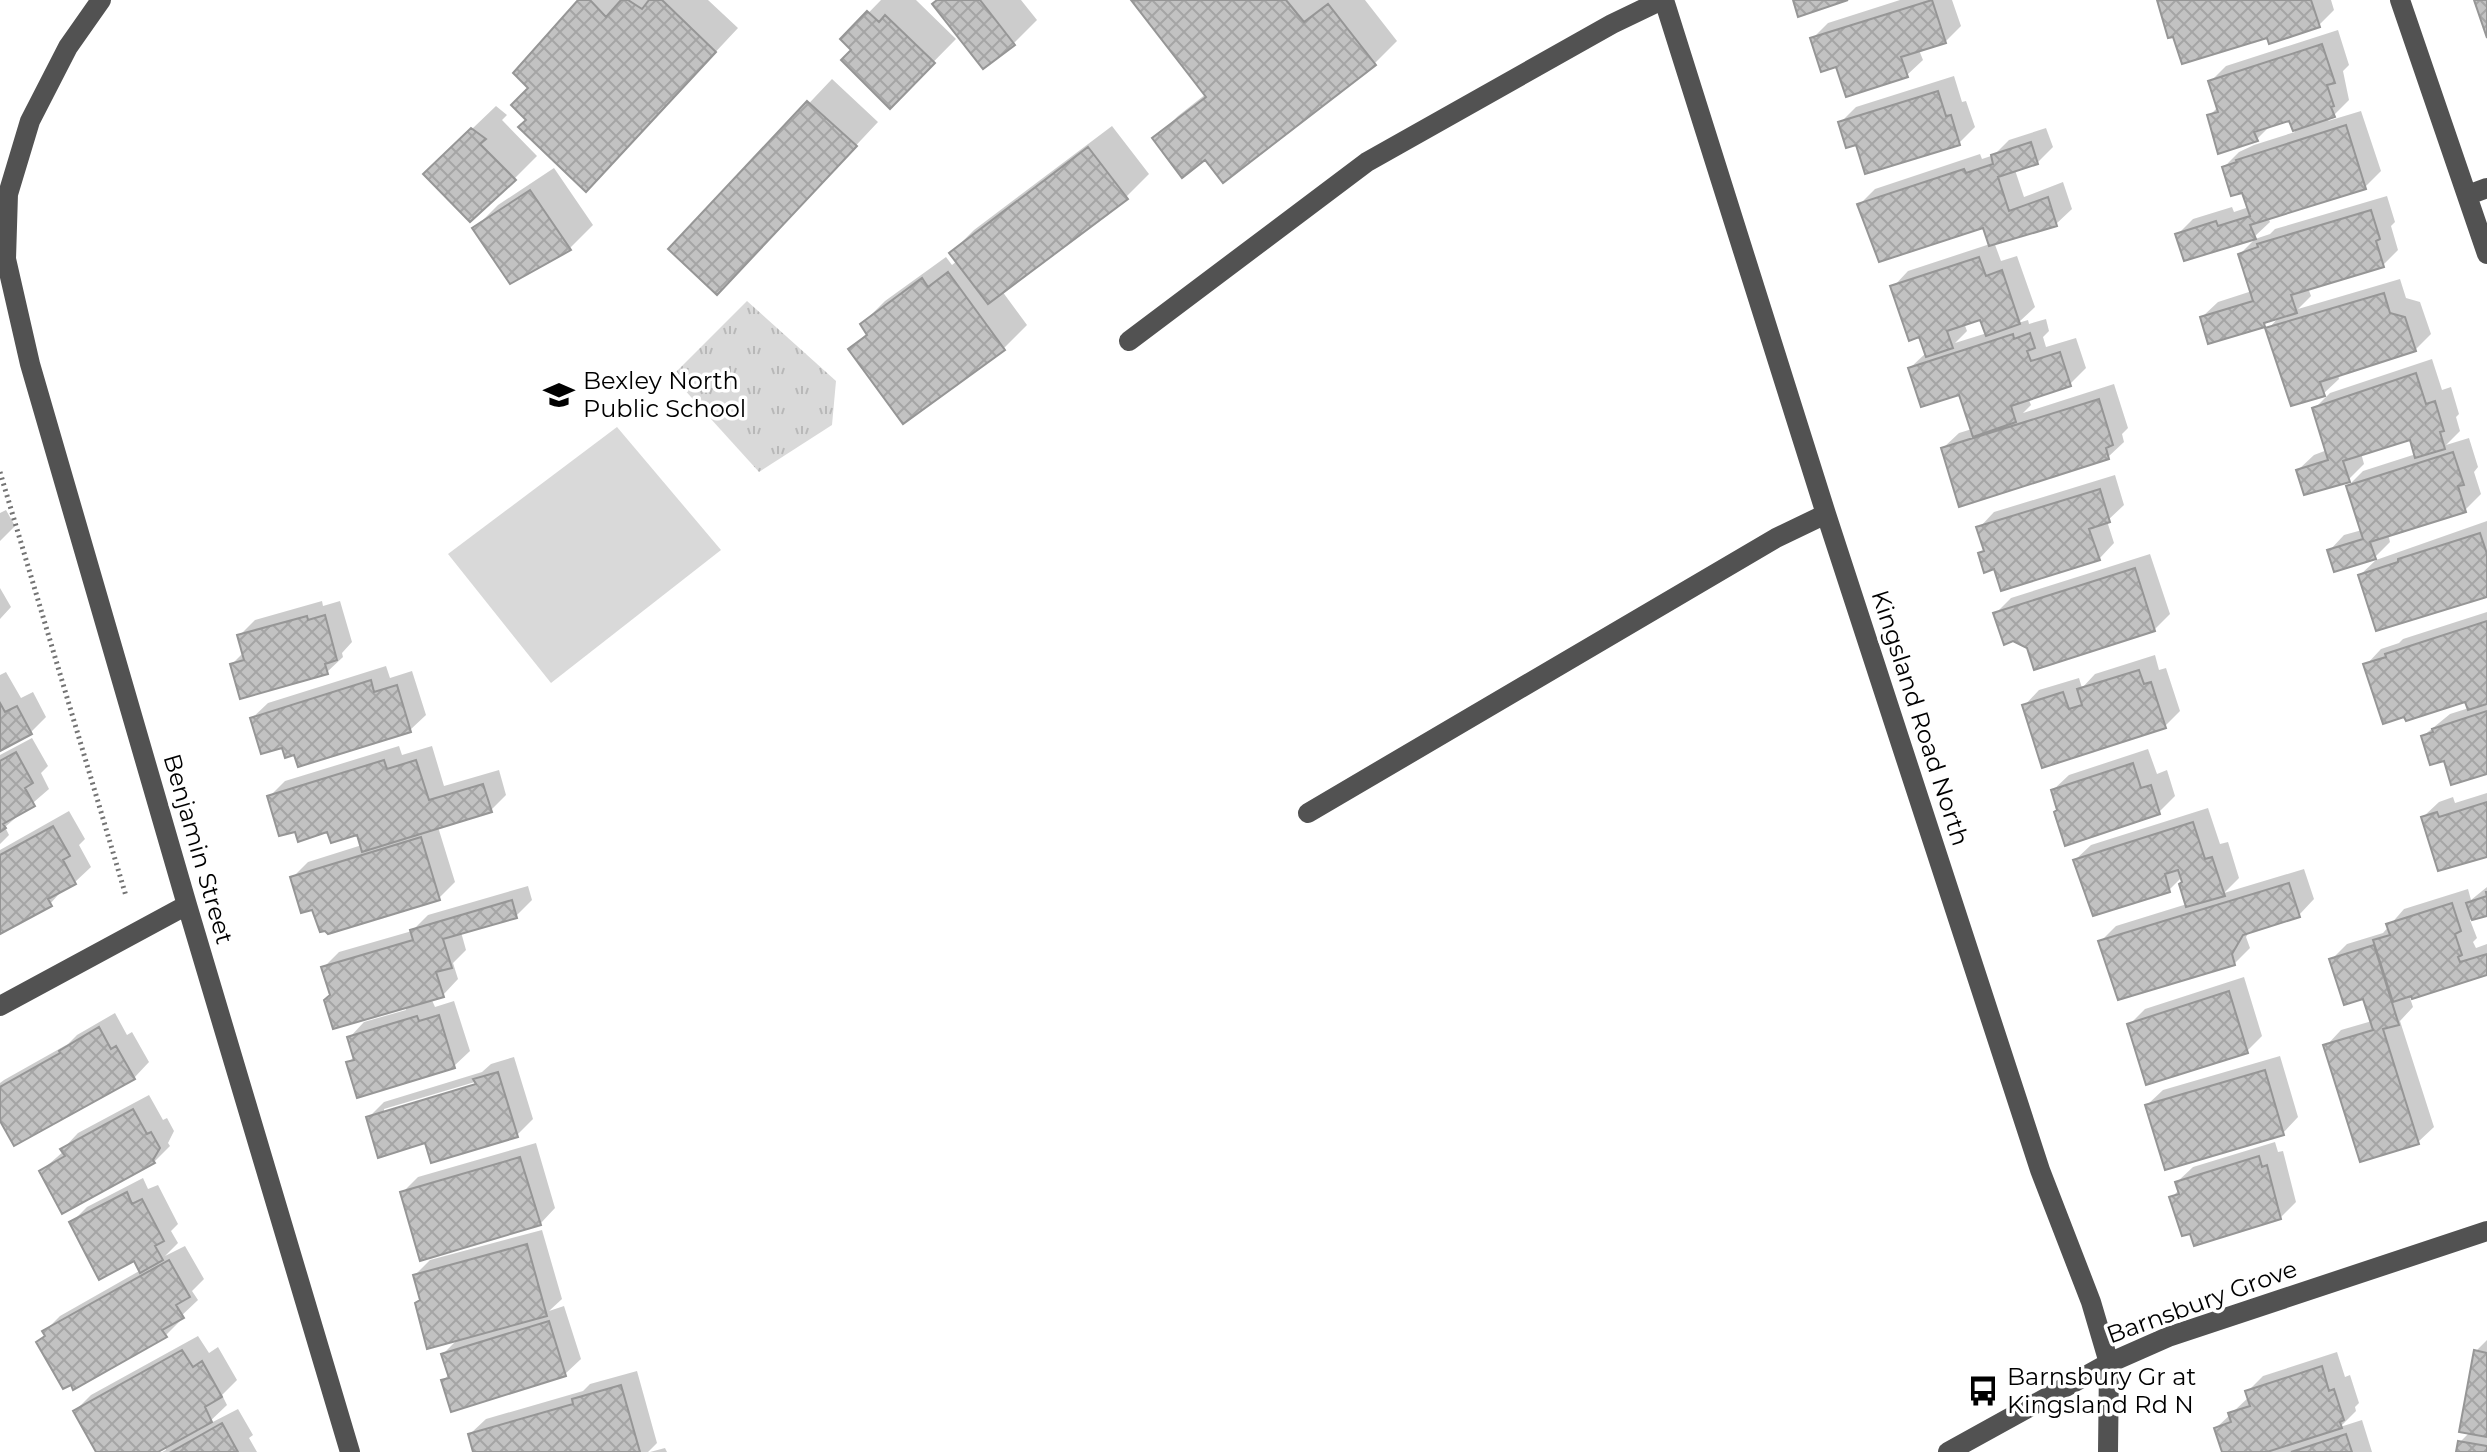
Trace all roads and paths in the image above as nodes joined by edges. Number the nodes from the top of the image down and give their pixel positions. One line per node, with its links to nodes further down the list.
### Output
1 (101, 0): 12 (street, Benjamin Street)
2 (1663, 0): 7 (street); 9 (street, Kingsland Road North)
3 (2400, 0): 4 (street)
4 (2477, 191): 5 (street)
5 (2484, 230): 6 (street)
6 (2487, 254)
7 (1129, 341)
8 (0, 472): 11 (path)
9 (1826, 514): 10 (street); 15 (street, Kingsland Road North)
10 (1308, 813)
11 (126, 896)
12 (187, 905): 13 (street); 16 (street, Benjamin Street)
13 (0, 1006)
14 (2487, 1231): 15 (street, Barnsbury Grove)
15 (2109, 1363): 17 (street, Barnsbury Grove); 18 (street, Kingsland Road North)
16 (350, 1452)
17 (1948, 1452)
18 (2108, 1452)

